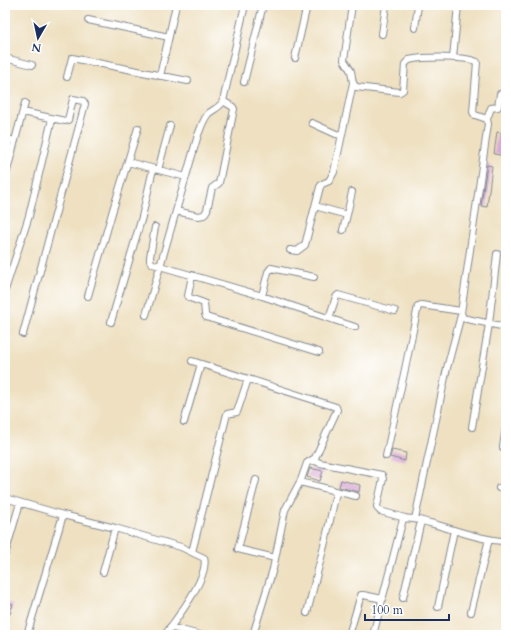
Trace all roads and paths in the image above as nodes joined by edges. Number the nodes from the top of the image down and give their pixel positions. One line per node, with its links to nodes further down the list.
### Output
1 (176, 5): 12 (street)
2 (245, 5): 23 (street)
3 (263, 5): 20 (street)
4 (307, 5): 14 (street)
5 (352, 5): 21 (street)
6 (386, 5): 11 (street)
7 (418, 5): 10 (street)
8 (458, 5): 15 (street)
9 (88, 20): 12 (street)
10 (415, 28)
11 (382, 34)
12 (169, 37): 17 (street)
13 (5, 58): 16 (street)
14 (295, 58)
15 (453, 58): 21 (street); 27 (street)
16 (32, 65)
17 (160, 76): 18 (street); 19 (street)
18 (67, 77)
19 (188, 81)
20 (244, 82)
21 (353, 83): 31 (street)
22 (506, 94): 27 (street)
23 (223, 101): 36 (street); 40 (street)
24 (25, 103): 25 (street)
25 (23, 112): 26 (street); 33 (street)
26 (52, 119): 49 (street); 60 (street)
27 (487, 119): 53 (street)
28 (312, 123): 31 (street)
29 (170, 126): 35 (street)
30 (138, 128): 34 (street)
31 (342, 135): 39 (street)
32 (5, 138): 33 (street)
33 (15, 141): 37 (street)
34 (128, 162): 35 (street); 50 (street)
35 (156, 169): 36 (street); 56 (street)
36 (186, 177): 40 (street)
37 (5, 178)
38 (352, 192): 41 (street)
39 (315, 206): 41 (street); 44 (street)
40 (176, 211): 46 (street)
41 (347, 215): 43 (street)
42 (155, 227): 46 (street)
43 (343, 230)
44 (290, 250)
45 (497, 254): 57 (street)
46 (160, 266): 47 (street); 54 (street)
47 (192, 275): 51 (street); 61 (street)
48 (314, 278): 51 (street)
49 (5, 290)
50 (88, 296)
51 (262, 296): 55 (street)
52 (395, 310): 55 (street)
53 (461, 313): 57 (street); 69 (street); 81 (street)
54 (146, 316)
55 (329, 318): 58 (street)
56 (111, 322)
57 (489, 324): 59 (street); 66 (street)
58 (356, 327)
59 (506, 327)
60 (23, 334)
61 (319, 352)
62 (192, 361): 63 (street)
63 (201, 364): 64 (street); 65 (street)
64 (248, 380): 70 (street); 86 (street)
65 (184, 422)
66 (472, 427)
67 (506, 427): 68 (street)
68 (503, 447)
69 (386, 456)
70 (313, 460): 72 (street); 80 (street)
71 (256, 480): 88 (street)
72 (300, 482): 75 (street); 88 (street)
73 (499, 488): 74 (street)
74 (506, 489)
75 (335, 491): 76 (street); 94 (street)
76 (356, 496)
77 (5, 498): 78 (street)
78 (20, 503): 79 (street); 87 (street)
79 (63, 516): 82 (street); 96 (street)
80 (405, 518): 81 (street); 91 (street)
81 (418, 520): 83 (street); 90 (street)
82 (115, 528): 86 (street); 89 (street)
83 (454, 530): 85 (street); 92 (street)
84 (506, 537): 85 (street)
85 (489, 539): 93 (street)
86 (192, 552): 95 (street)
87 (5, 554)
88 (276, 558): 99 (street)
89 (103, 572)
90 (403, 598)
91 (383, 599): 100 (street); 101 (street)
92 (438, 607)
93 (471, 612)
94 (307, 613)
95 (170, 628): 97 (street); 98 (street)
96 (26, 635)
97 (165, 635)
98 (200, 635)
99 (253, 635)
100 (349, 635)
101 (373, 635)

